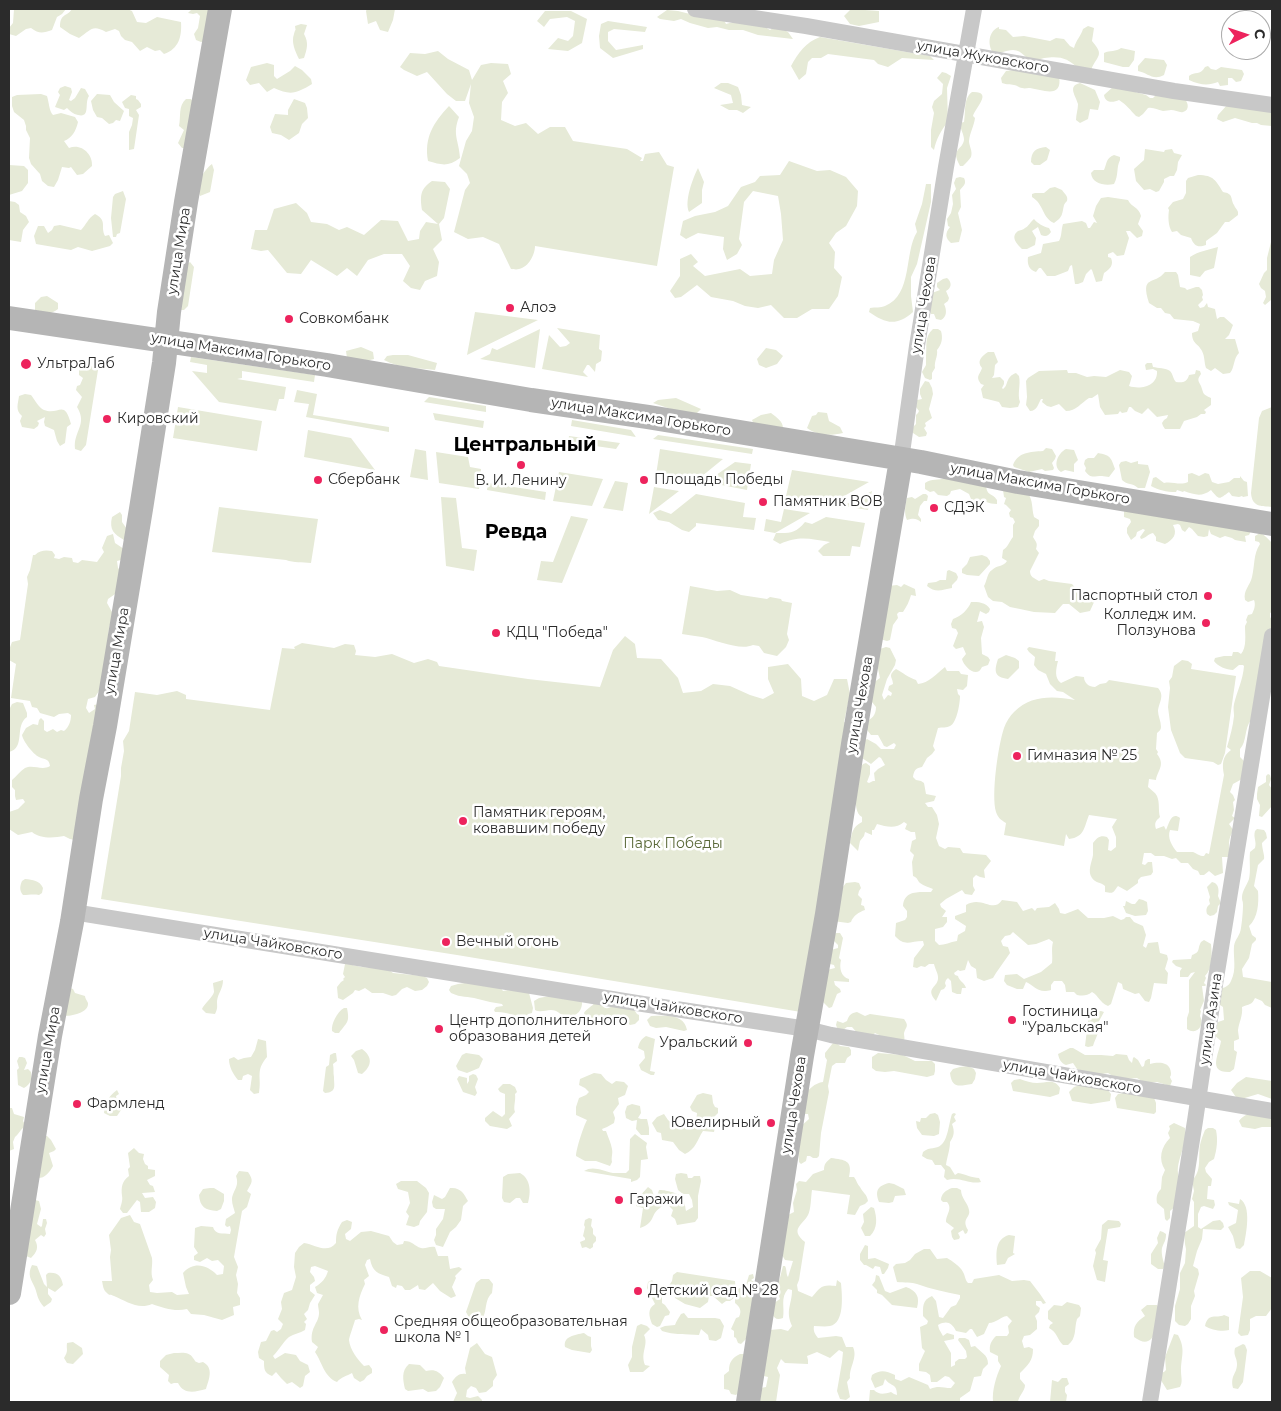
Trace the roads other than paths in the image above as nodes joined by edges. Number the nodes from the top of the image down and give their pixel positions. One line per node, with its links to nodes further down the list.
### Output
1 (220, 9): 7 (main road, улица Мира)
2 (695, 9): 4 (street, улица Жуковского)
3 (974, 9): 4 (street, улица Чехова)
4 (966, 55): 5 (street, улица Жуковского); 8 (street, улица Чехова)
5 (1272, 105)
6 (9, 318): 7 (main road, улица Максима Горького)
7 (166, 341): 8 (main road, улица Максима Горького); 11 (main road, улица Мира)
8 (901, 460): 9 (main road, улица Максима Горького); 12 (main road, улица Чехова)
9 (1272, 524)
10 (1272, 636): 13 (street, улица Азина)
11 (73, 912): 12 (street, улица Чайковского); 15 (main road, улица Мира)
12 (807, 1029): 13 (street, улица Чайковского); 16 (main road, улица Чехова)
13 (1199, 1099): 14 (street, улица Чайковского); 17 (street, улица Азина)
14 (1272, 1111)
15 (9, 1293)
16 (748, 1402)
17 (1150, 1402)

